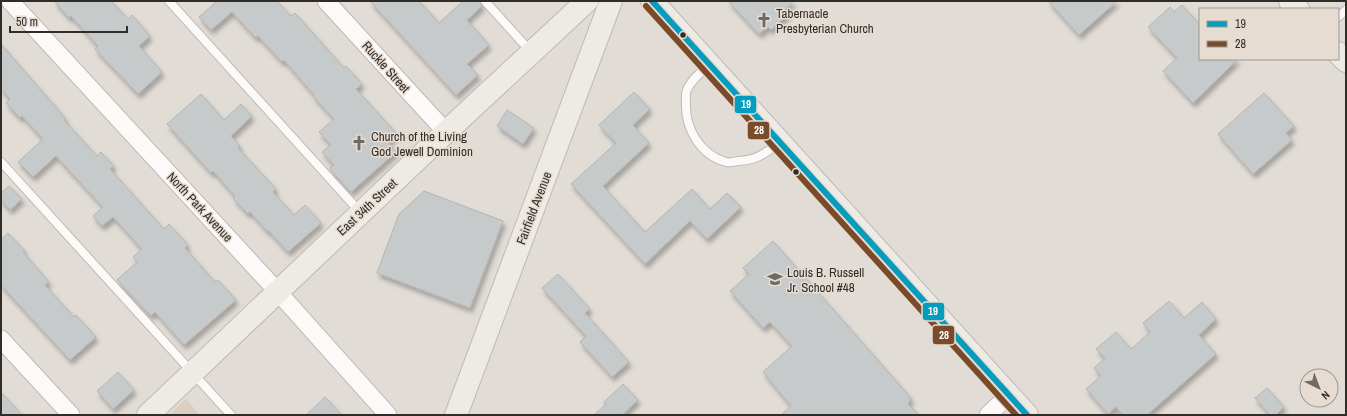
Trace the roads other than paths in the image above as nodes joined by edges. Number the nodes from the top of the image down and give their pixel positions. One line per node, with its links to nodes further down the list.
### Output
1 (10, 1): 14 (street, North Park Avenue)
2 (169, 1): 13 (lane)
3 (326, 1): 10 (street, Ruckle Street)
4 (485, 1): 8 (lane)
5 (587, 1): 8 (street, East 34th Street)
6 (611, 1): 22 (street, Fairfield Avenue)
7 (652, 1): 9 (street)
8 (532, 52): 10 (street, East 34th Street)
9 (710, 65): 11 (street); 11 (lane)
10 (446, 132): 13 (street, East 34th Street)
11 (780, 143): 17 (street)
12 (1, 162): 16 (lane)
13 (361, 213): 14 (street, East 34th Street)
14 (278, 292): 16 (street, East 34th Street); 21 (street, North Park Avenue)
15 (1, 339): 18 (street)
16 (192, 374): 19 (street, East 34th Street); 20 (lane)
17 (1009, 395): 23 (street); 24 (street)
18 (71, 415)
19 (148, 415)
20 (230, 415)
21 (388, 415)
22 (456, 415)
23 (988, 415)
24 (1027, 415)

